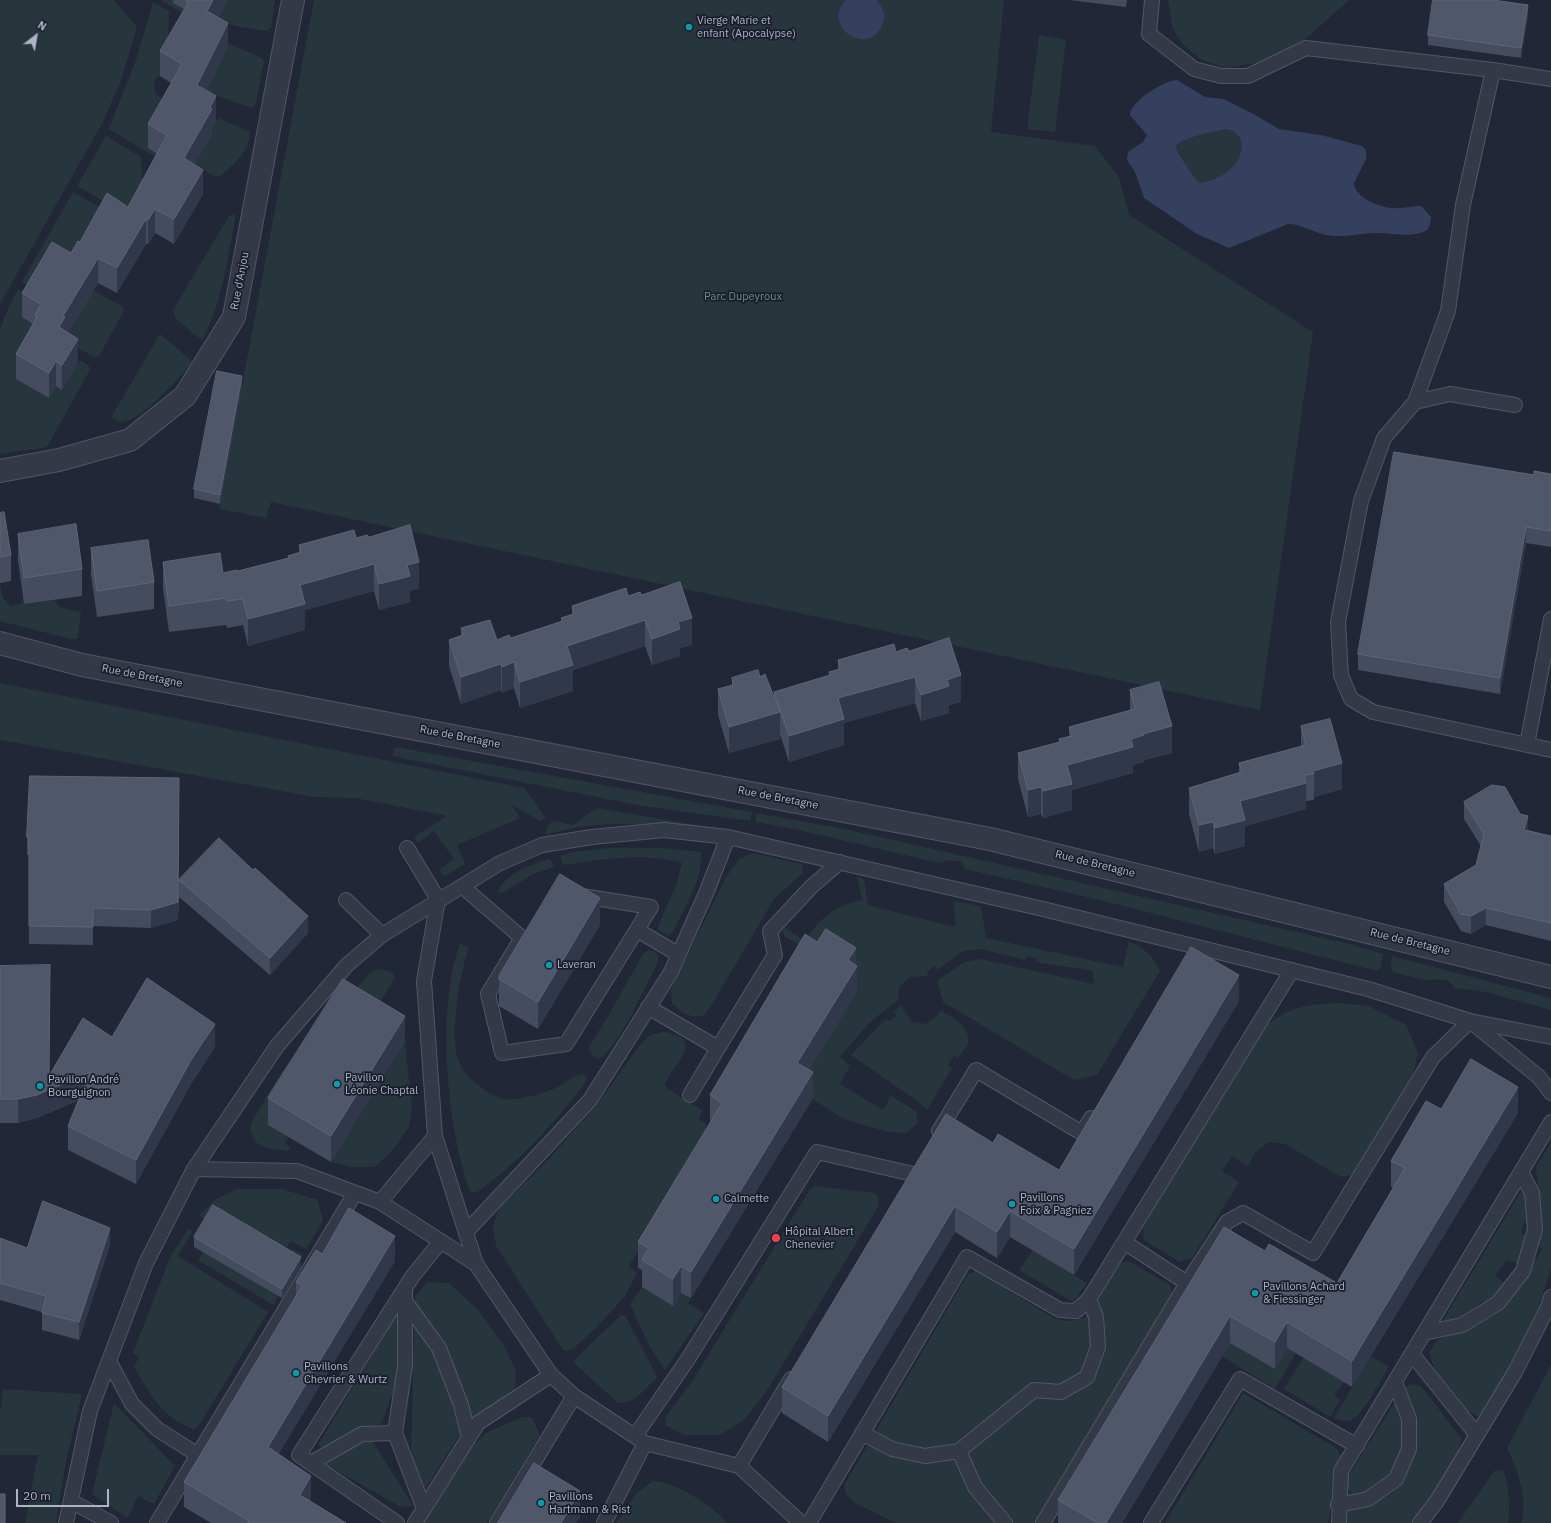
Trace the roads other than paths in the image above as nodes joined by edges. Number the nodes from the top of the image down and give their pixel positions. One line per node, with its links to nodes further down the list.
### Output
1 (293, 0): 7 (street, Rue d'Anjou)
2 (1152, 0): 3 (lane)
3 (1493, 70): 4 (lane); 5 (lane)
4 (1551, 79)
5 (1415, 402): 6 (lane); 10 (lane)
6 (1515, 405)
7 (0, 471)
8 (1551, 619): 10 (lane)
9 (0, 643): 25 (street, Rue de Bretagne)
10 (1527, 745): 11 (lane)
11 (1551, 750)
12 (728, 837): 14 (lane); 15 (lane); 22 (lane)
13 (407, 848): 17 (lane)
14 (840, 862): 21 (lane); 29 (lane)
15 (463, 887): 17 (lane); 19 (lane)
16 (570, 893): 19 (lane)
17 (438, 899): 20 (lane); 34 (lane)
18 (346, 900): 20 (lane)
19 (637, 930): 22 (lane)
20 (382, 935): 37 (lane)
21 (1194, 946): 23 (lane); 24 (lane)
22 (678, 954): 26 (lane)
23 (1187, 959)
24 (1292, 970): 27 (lane); 45 (lane)
25 (1551, 977)
26 (648, 1007): 29 (lane); 43 (lane)
27 (1470, 1021): 28 (lane); 30 (lane); 47 (lane)
28 (1551, 1037)
29 (718, 1048): 31 (lane)
30 (1551, 1093)
31 (690, 1095)
32 (1098, 1106): 35 (lane)
33 (1551, 1122): 38 (lane)
34 (435, 1136): 42 (lane); 43 (lane)
35 (933, 1142)
36 (921, 1161): 39 (lane)
37 (194, 1169): 41 (lane); 53 (lane)
38 (1521, 1172): 51 (lane); 51 (lane)
39 (913, 1174): 40 (lane); 62 (lane)
40 (905, 1188)
41 (355, 1193): 42 (lane); 65 (lane)
42 (380, 1202): 44 (lane)
43 (466, 1232): 46 (lane)
44 (441, 1241): 46 (lane); 48 (lane)
45 (1124, 1242): 47 (lane); 50 (lane)
46 (476, 1264): 55 (lane)
47 (1187, 1283): 81 (lane)
48 (405, 1294): 58 (lane); 61 (lane); 66 (lane)
49 (1551, 1297): 60 (lane)
50 (1089, 1299): 59 (lane); 64 (lane)
51 (1424, 1333): 52 (lane)
52 (1412, 1354): 56 (lane); 60 (lane)
53 (109, 1362): 65 (lane); 68 (lane)
54 (800, 1364): 67 (lane)
55 (551, 1375): 57 (lane); 61 (lane)
56 (1395, 1382): 63 (lane); 69 (lane)
57 (574, 1396): 62 (lane); 76 (lane)
58 (395, 1433): 66 (lane); 70 (lane)
59 (862, 1434): 64 (lane); 79 (lane)
60 (1477, 1435): 84 (lane)
61 (469, 1437): 70 (lane)
62 (640, 1439): 67 (lane); 77 (lane)
63 (1356, 1446): 69 (lane); 82 (lane)
64 (959, 1450): 80 (lane)
65 (198, 1456): 73 (lane)
66 (311, 1463): 74 (lane)
67 (739, 1466): 78 (lane)
68 (71, 1501): 71 (lane); 72 (lane)
69 (1338, 1505): 83 (lane)
70 (424, 1509): 75 (lane)
71 (66, 1523)
72 (112, 1523)
73 (157, 1523)
74 (397, 1523)
75 (414, 1523)
76 (497, 1523)
77 (604, 1523)
78 (802, 1523)
79 (808, 1523)
80 (1005, 1523)
81 (1043, 1523)
82 (1151, 1523)
83 (1339, 1523)
84 (1420, 1523)

